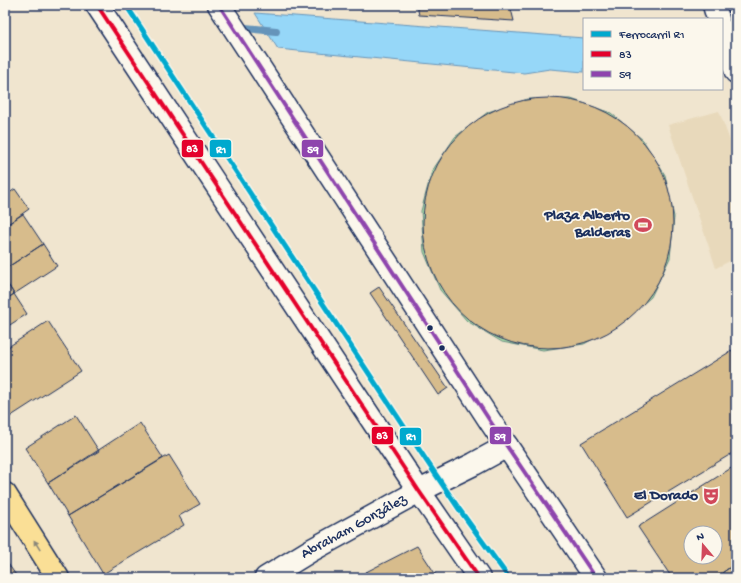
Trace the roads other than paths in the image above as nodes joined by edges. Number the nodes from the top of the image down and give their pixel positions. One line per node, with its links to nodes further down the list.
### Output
1 (97, 5): 8 (main road)
2 (714, 5): 4 (main road)
3 (220, 7): 7 (main road)
4 (718, 18)
5 (724, 35): 6 (main road)
6 (736, 72)
7 (507, 446): 8 (main road, Abraham González); 13 (main road)
8 (419, 490): 11 (main road, Abraham González); 12 (main road)
9 (5, 494): 10 (main road, one-way to 9)
10 (58, 578)
11 (266, 578)
12 (479, 578)
13 (596, 578)

